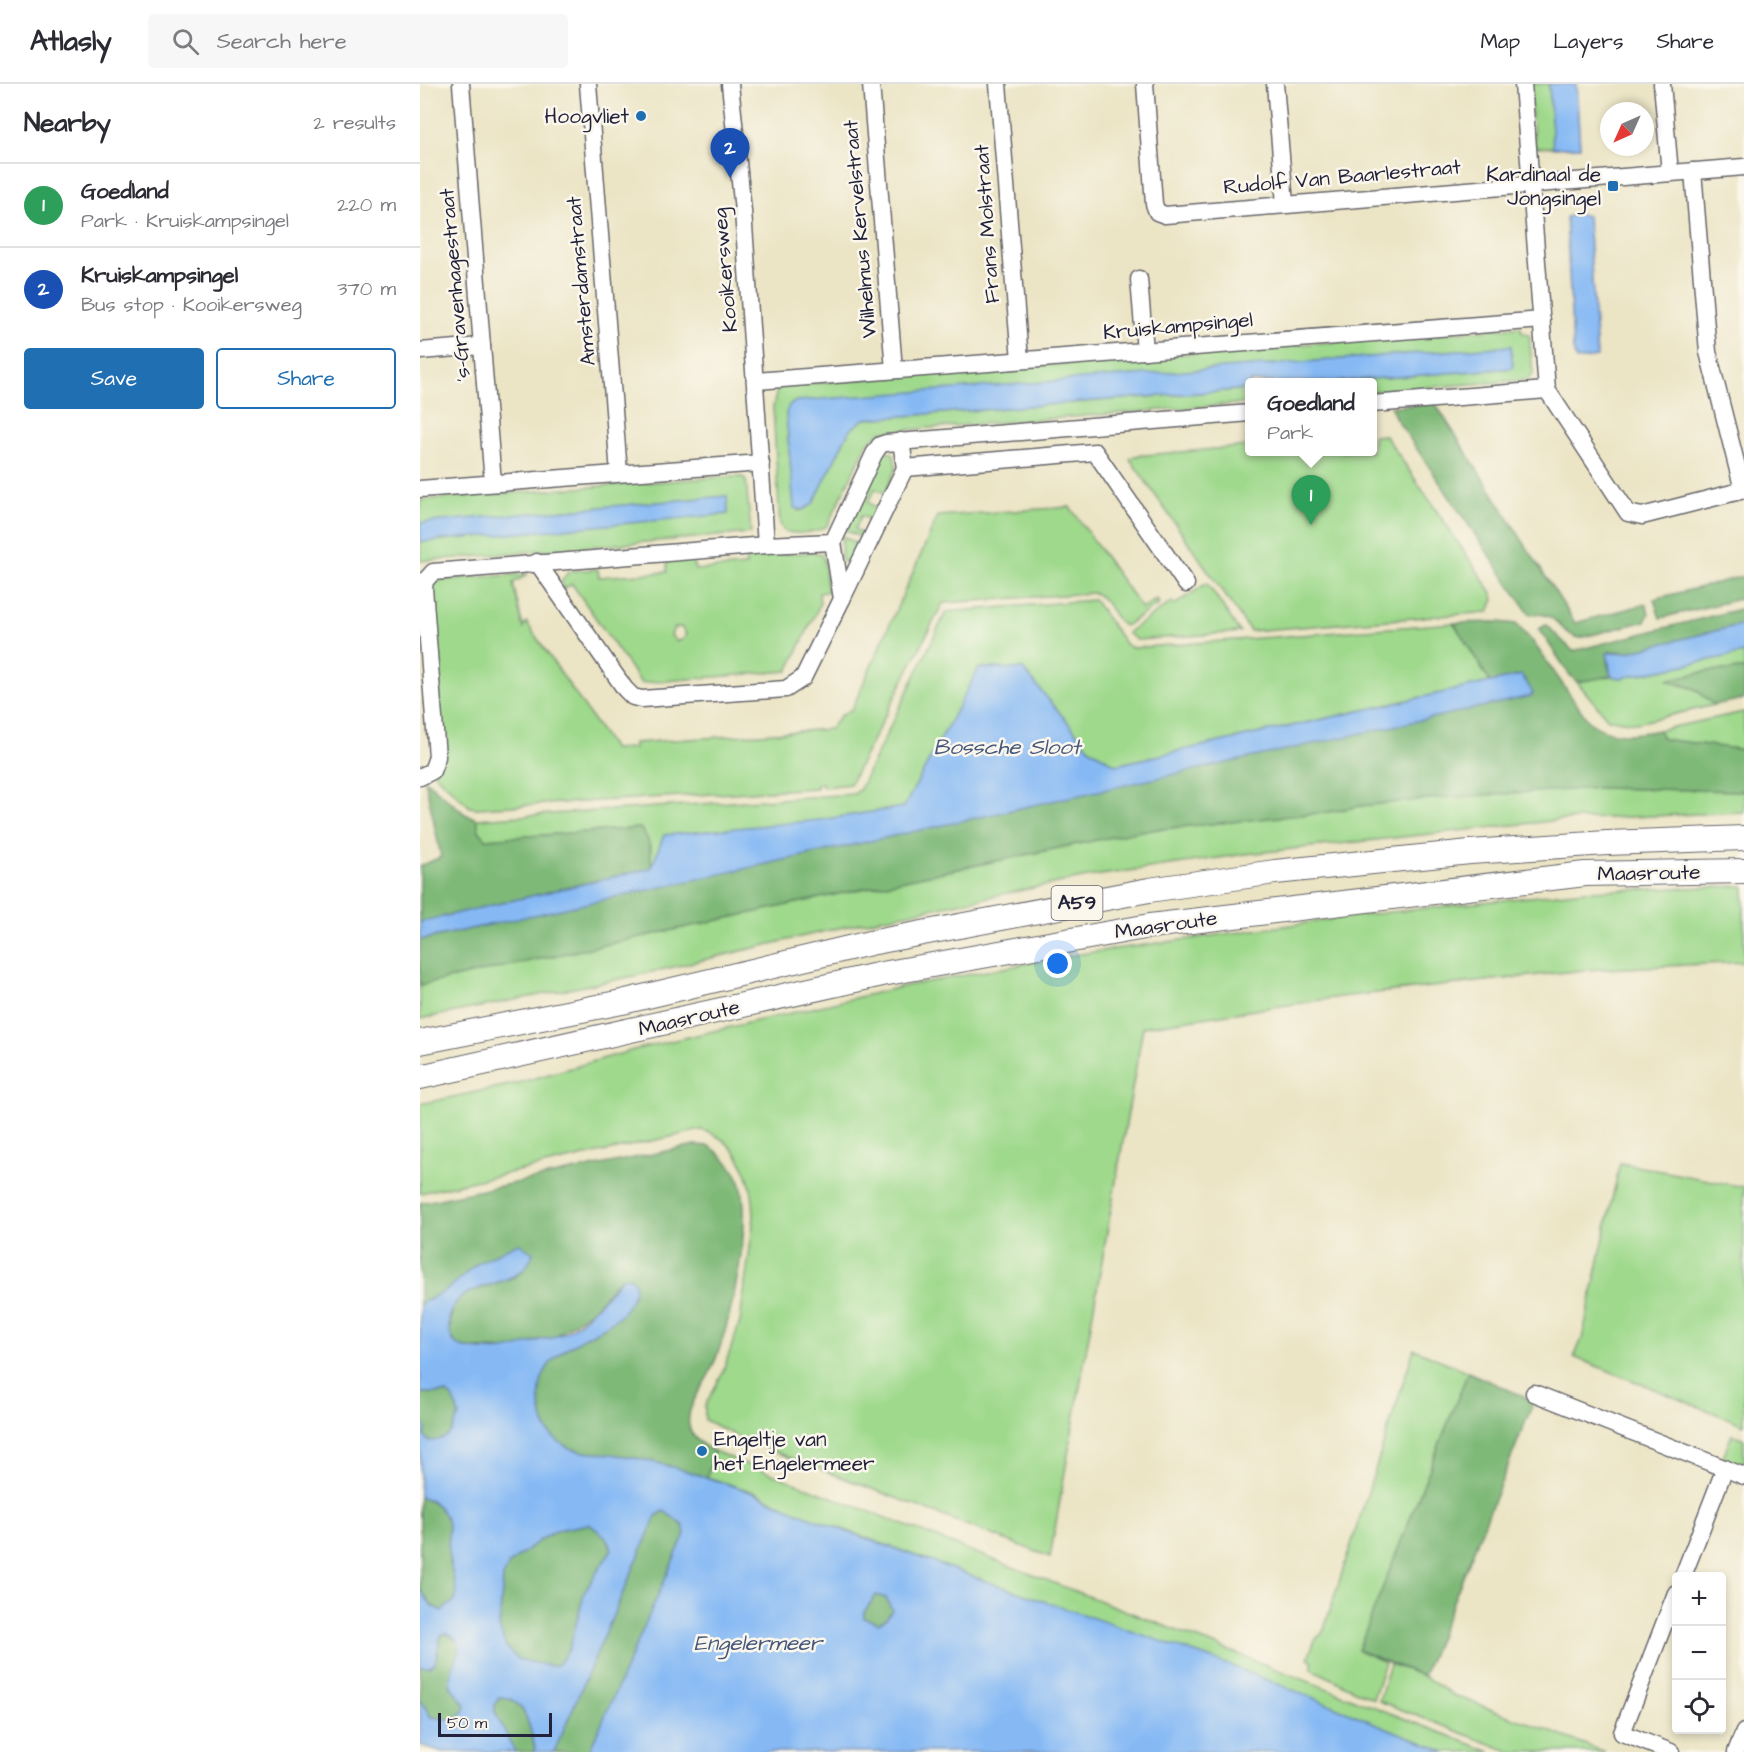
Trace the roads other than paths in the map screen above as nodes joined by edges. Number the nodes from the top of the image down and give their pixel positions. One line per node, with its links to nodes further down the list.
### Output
1 (461, 84): 17 (street, 's-Gravenhagestraat)
2 (588, 84): 29 (street, Amsterdamstraat)
3 (730, 84): 22 (street, Kooikersweg)
4 (871, 84): 21 (street, Wilhelmus Kervelstraat)
5 (998, 84): 20 (street, Frans Molstraat)
6 (1145, 84): 14 (street, Rudolf Van Baarlestraat)
7 (1275, 84): 14 (street)
8 (1523, 84): 13 (street)
9 (1662, 84): 12 (street)
10 (1744, 167): 11 (street, Rudolf Van Baarlestraat)
11 (1694, 171): 12 (street, Rudolf Van Baarlestraat); 32 (street)
12 (1670, 173): 13 (street, Rudolf Van Baarlestraat)
13 (1531, 184): 14 (street, Rudolf Van Baarlestraat); 16 (street)
14 (1285, 204)
15 (1139, 279): 19 (street)
16 (1542, 320): 19 (street, Kruiskampsingel); 23 (street)
17 (482, 346): 18 (street); 30 (street, 's-Gravenhagestraat)
18 (420, 351)
19 (1144, 351): 20 (street, Kruiskampsingel)
20 (1020, 360): 21 (street, Kruiskampsingel)
21 (894, 370): 22 (street, Kruiskampsingel)
22 (756, 381): 27 (street)
23 (1547, 390): 24 (street); 32 (street)
24 (1377, 404)
25 (1245, 413): 26 (street)
26 (901, 441): 28 (street); 33 (street)
27 (761, 463): 29 (street); 34 (street)
28 (904, 468): 36 (street); 37 (street)
29 (619, 473): 30 (street)
30 (494, 483): 31 (street)
31 (420, 489)
32 (1744, 490)
33 (833, 542): 34 (street); 37 (street)
34 (766, 545): 35 (street)
35 (537, 562): 37 (street); 38 (street)
36 (1186, 584)
37 (842, 599)
38 (420, 777)
39 (1744, 838): 41 (highway, Maasroute / A59)
40 (1744, 871): 42 (highway, Maasroute / A59)
41 (420, 1042)
42 (420, 1077)
43 (1534, 1393): 44 (street)
44 (1725, 1468): 45 (street); 46 (street)
45 (1744, 1476)
46 (1685, 1572)
47 (1672, 1606): 49 (street)
48 (1744, 1732): 50 (street)
49 (1671, 1752)
50 (1736, 1752)

